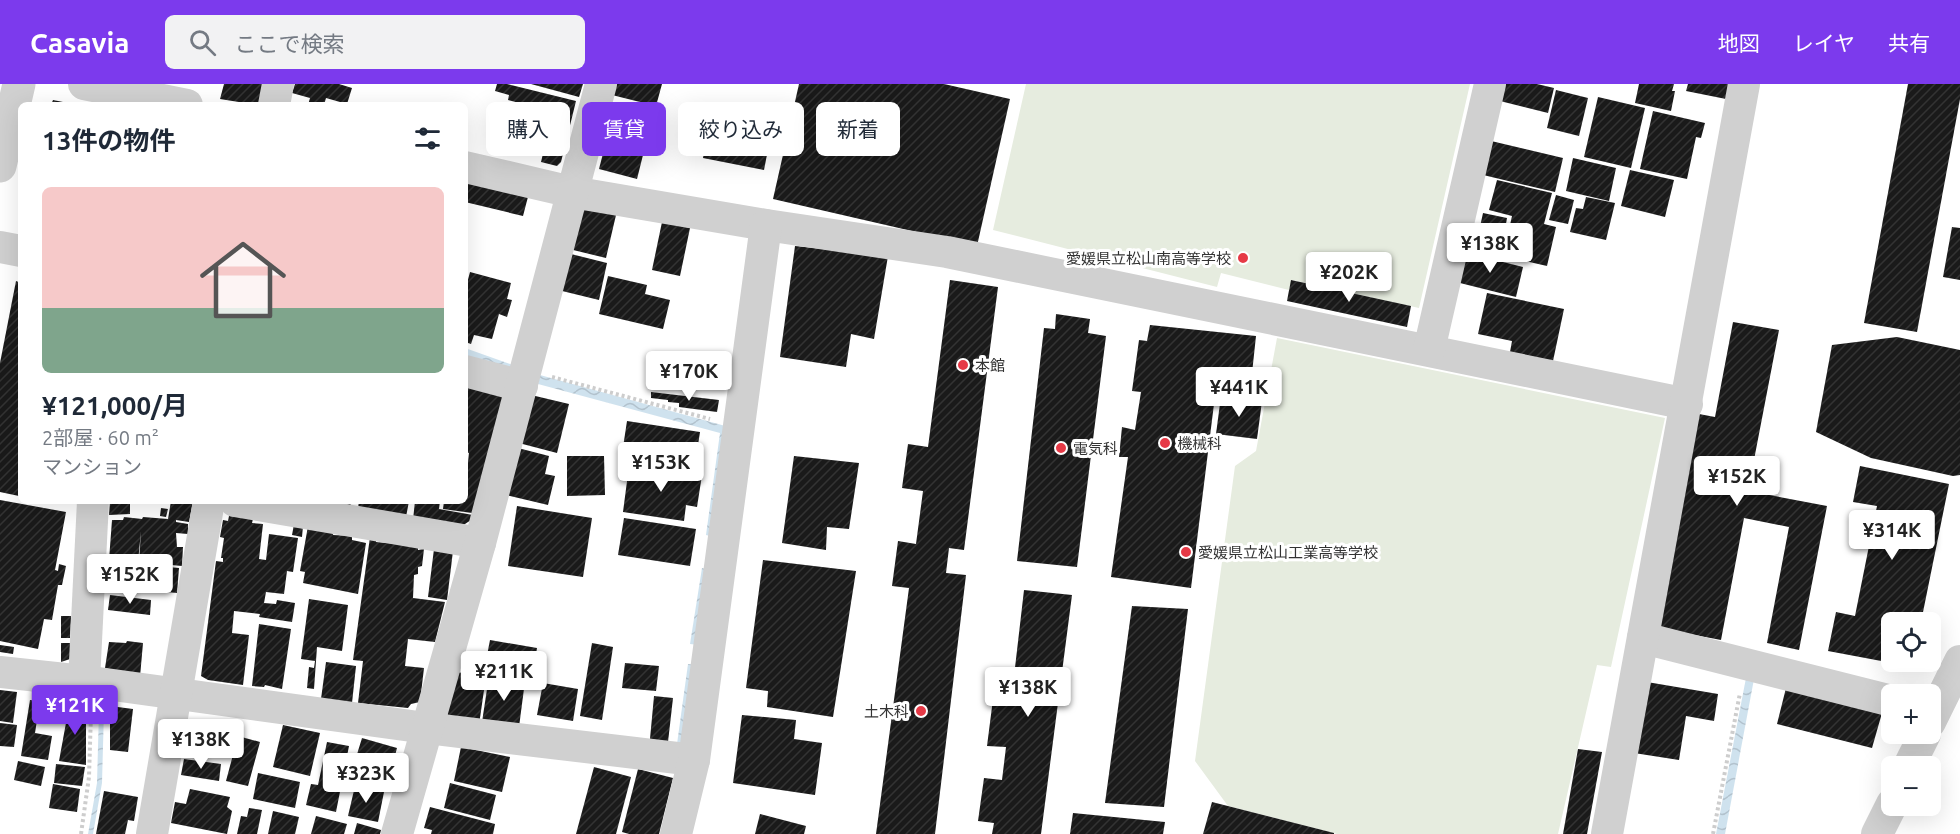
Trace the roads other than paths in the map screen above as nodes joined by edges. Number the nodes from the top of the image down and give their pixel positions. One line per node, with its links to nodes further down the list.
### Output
1 (19, 84): 9 (street)
2 (84, 84): 7 (street)
3 (278, 84): 8 (street)
4 (602, 84): 11 (street)
5 (1490, 84): 15 (street)
6 (1744, 84): 18 (street)
7 (173, 102)
8 (275, 102)
9 (0, 166)
10 (468, 168): 11 (street)
11 (572, 192): 12 (street); 17 (street)
12 (766, 225): 15 (street); 31 (street)
13 (0, 247): 14 (street)
14 (18, 250)
15 (1429, 350): 18 (street)
16 (468, 371): 17 (street)
17 (524, 378): 22 (street)
18 (1687, 404): 23 (street)
19 (93, 504): 26 (street)
20 (208, 504): 27 (street)
21 (253, 504): 22 (street)
22 (480, 543): 30 (street)
23 (1643, 638): 28 (street); 36 (street)
24 (1960, 661): 29 (street)
25 (0, 672): 26 (street)
26 (84, 681): 27 (street)
27 (175, 694): 30 (street); 33 (street)
28 (1881, 698)
29 (1941, 698)
30 (426, 728): 31 (street); 34 (street)
31 (694, 759): 35 (street)
32 (1886, 816): 37 (street)
33 (152, 834)
34 (396, 834)
35 (676, 834)
36 (1607, 834)
37 (1877, 834)

